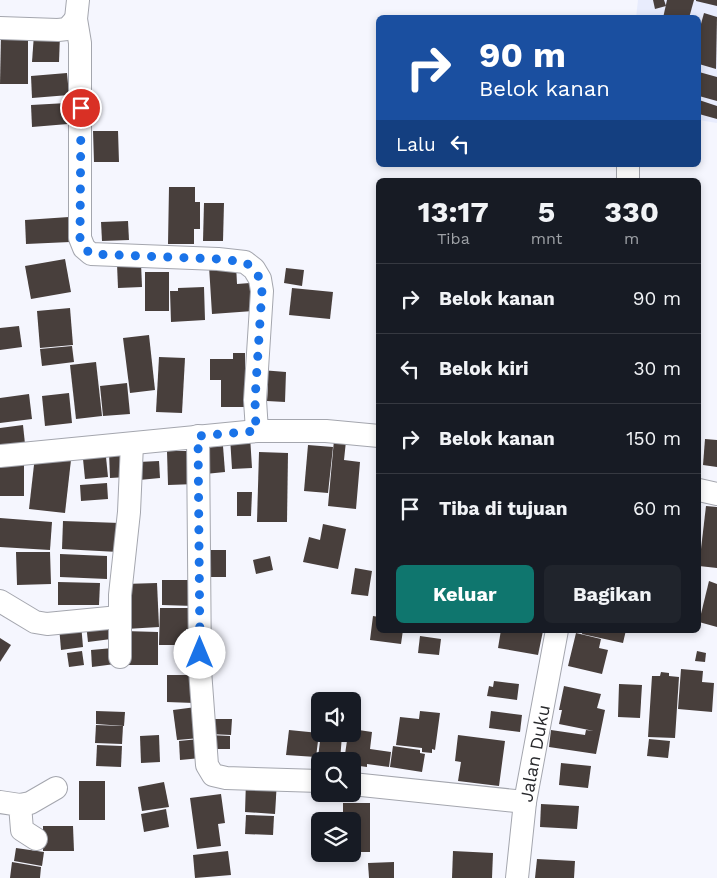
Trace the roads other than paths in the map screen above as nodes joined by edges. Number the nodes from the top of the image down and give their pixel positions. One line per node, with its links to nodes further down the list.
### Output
1 (77, 10): 2 (street); 3 (street)
2 (0, 28)
3 (256, 431): 4 (street); 5 (street)
4 (198, 436): 6 (street); 14 (street)
5 (376, 436)
6 (132, 444): 7 (street); 11 (street)
7 (0, 456)
8 (701, 490): 9 (street)
9 (717, 494)
10 (0, 601): 11 (street)
11 (119, 617): 13 (street)
12 (556, 633): 17 (street, Jalan Duku)
13 (120, 657)
14 (311, 781)
15 (361, 785): 17 (street)
16 (56, 788): 18 (street)
17 (526, 802): 20 (street, Jalan Duku)
18 (10, 803): 19 (street)
19 (36, 839)
20 (517, 878)

